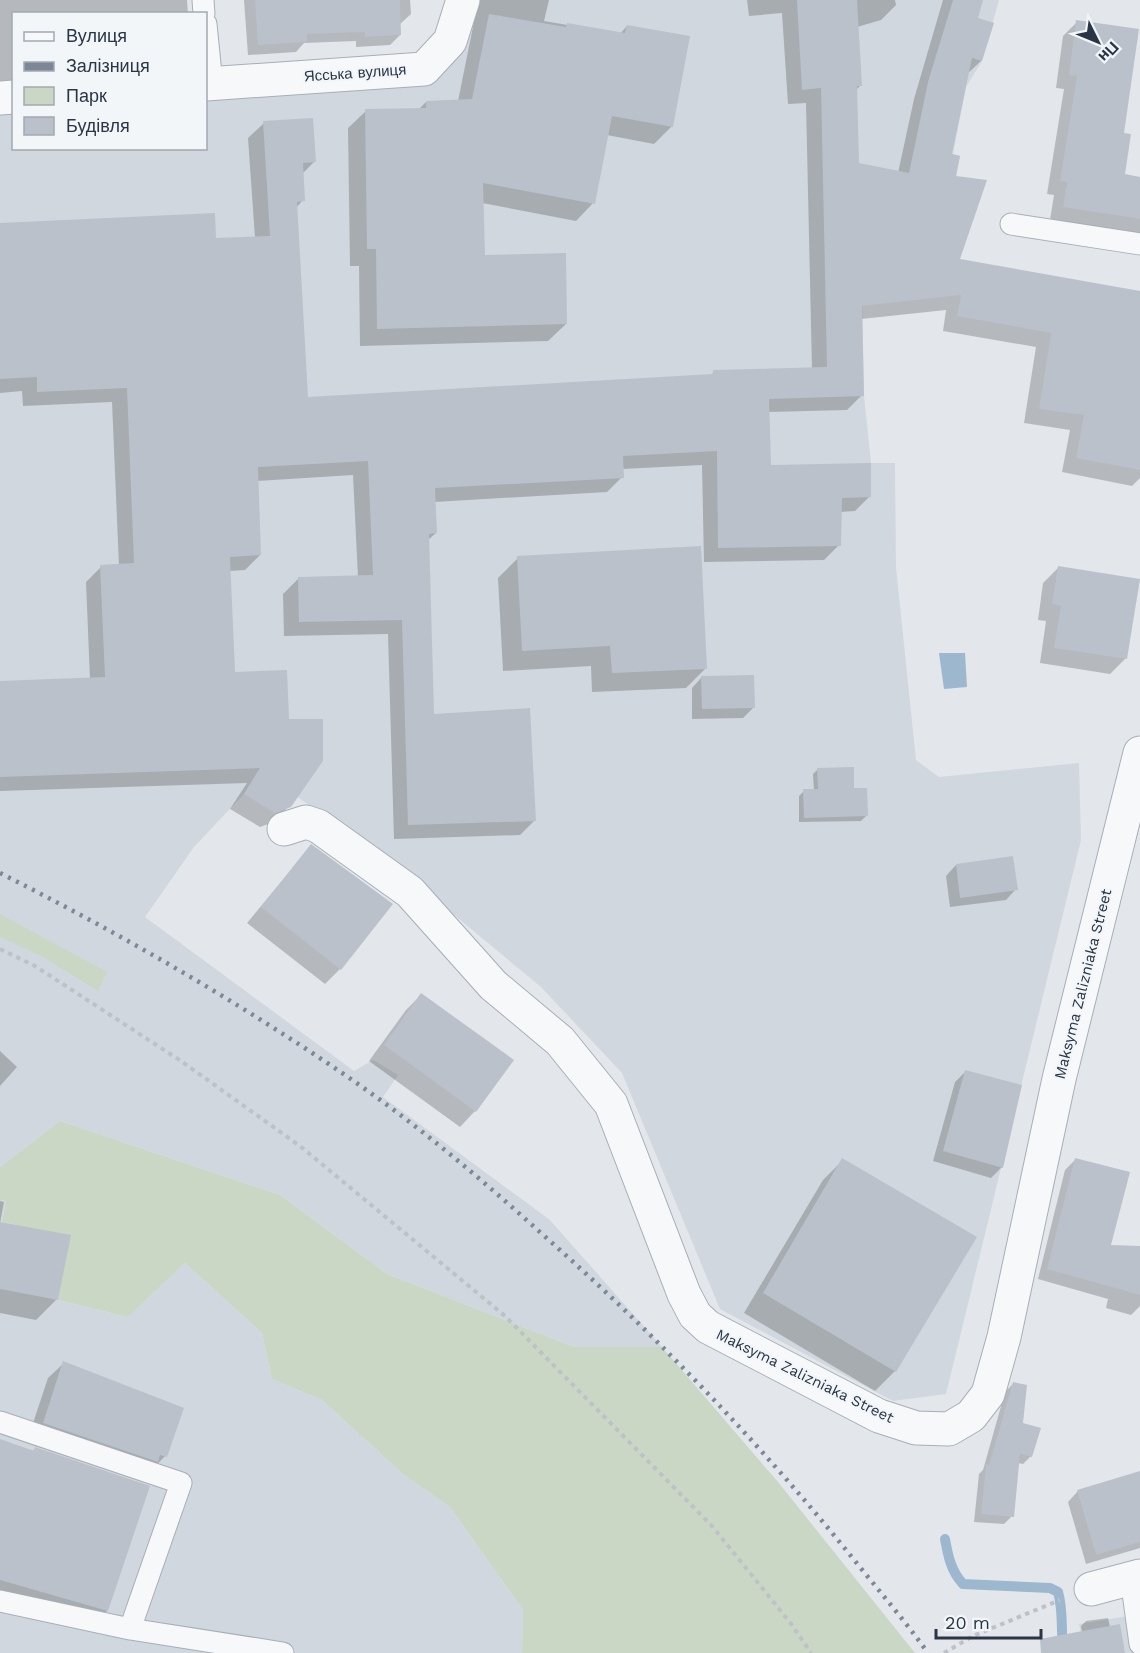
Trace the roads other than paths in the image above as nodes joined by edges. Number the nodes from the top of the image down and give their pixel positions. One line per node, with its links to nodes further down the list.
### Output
1 (463, 0): 3 (street, Ясська вулиця)
2 (207, 44): 3 (lane)
3 (209, 84)
4 (1011, 224): 5 (lane)
5 (1140, 244)
6 (1140, 753): 7 (street, Maksyma Zalizniaka Street)
7 (284, 829)
8 (0, 1422): 12 (lane)
9 (1135, 1577): 10 (street); 13 (lane)
10 (1091, 1589)
11 (0, 1601): 12 (lane)
12 (130, 1629): 14 (lane)
13 (1140, 1644)
14 (283, 1653)

